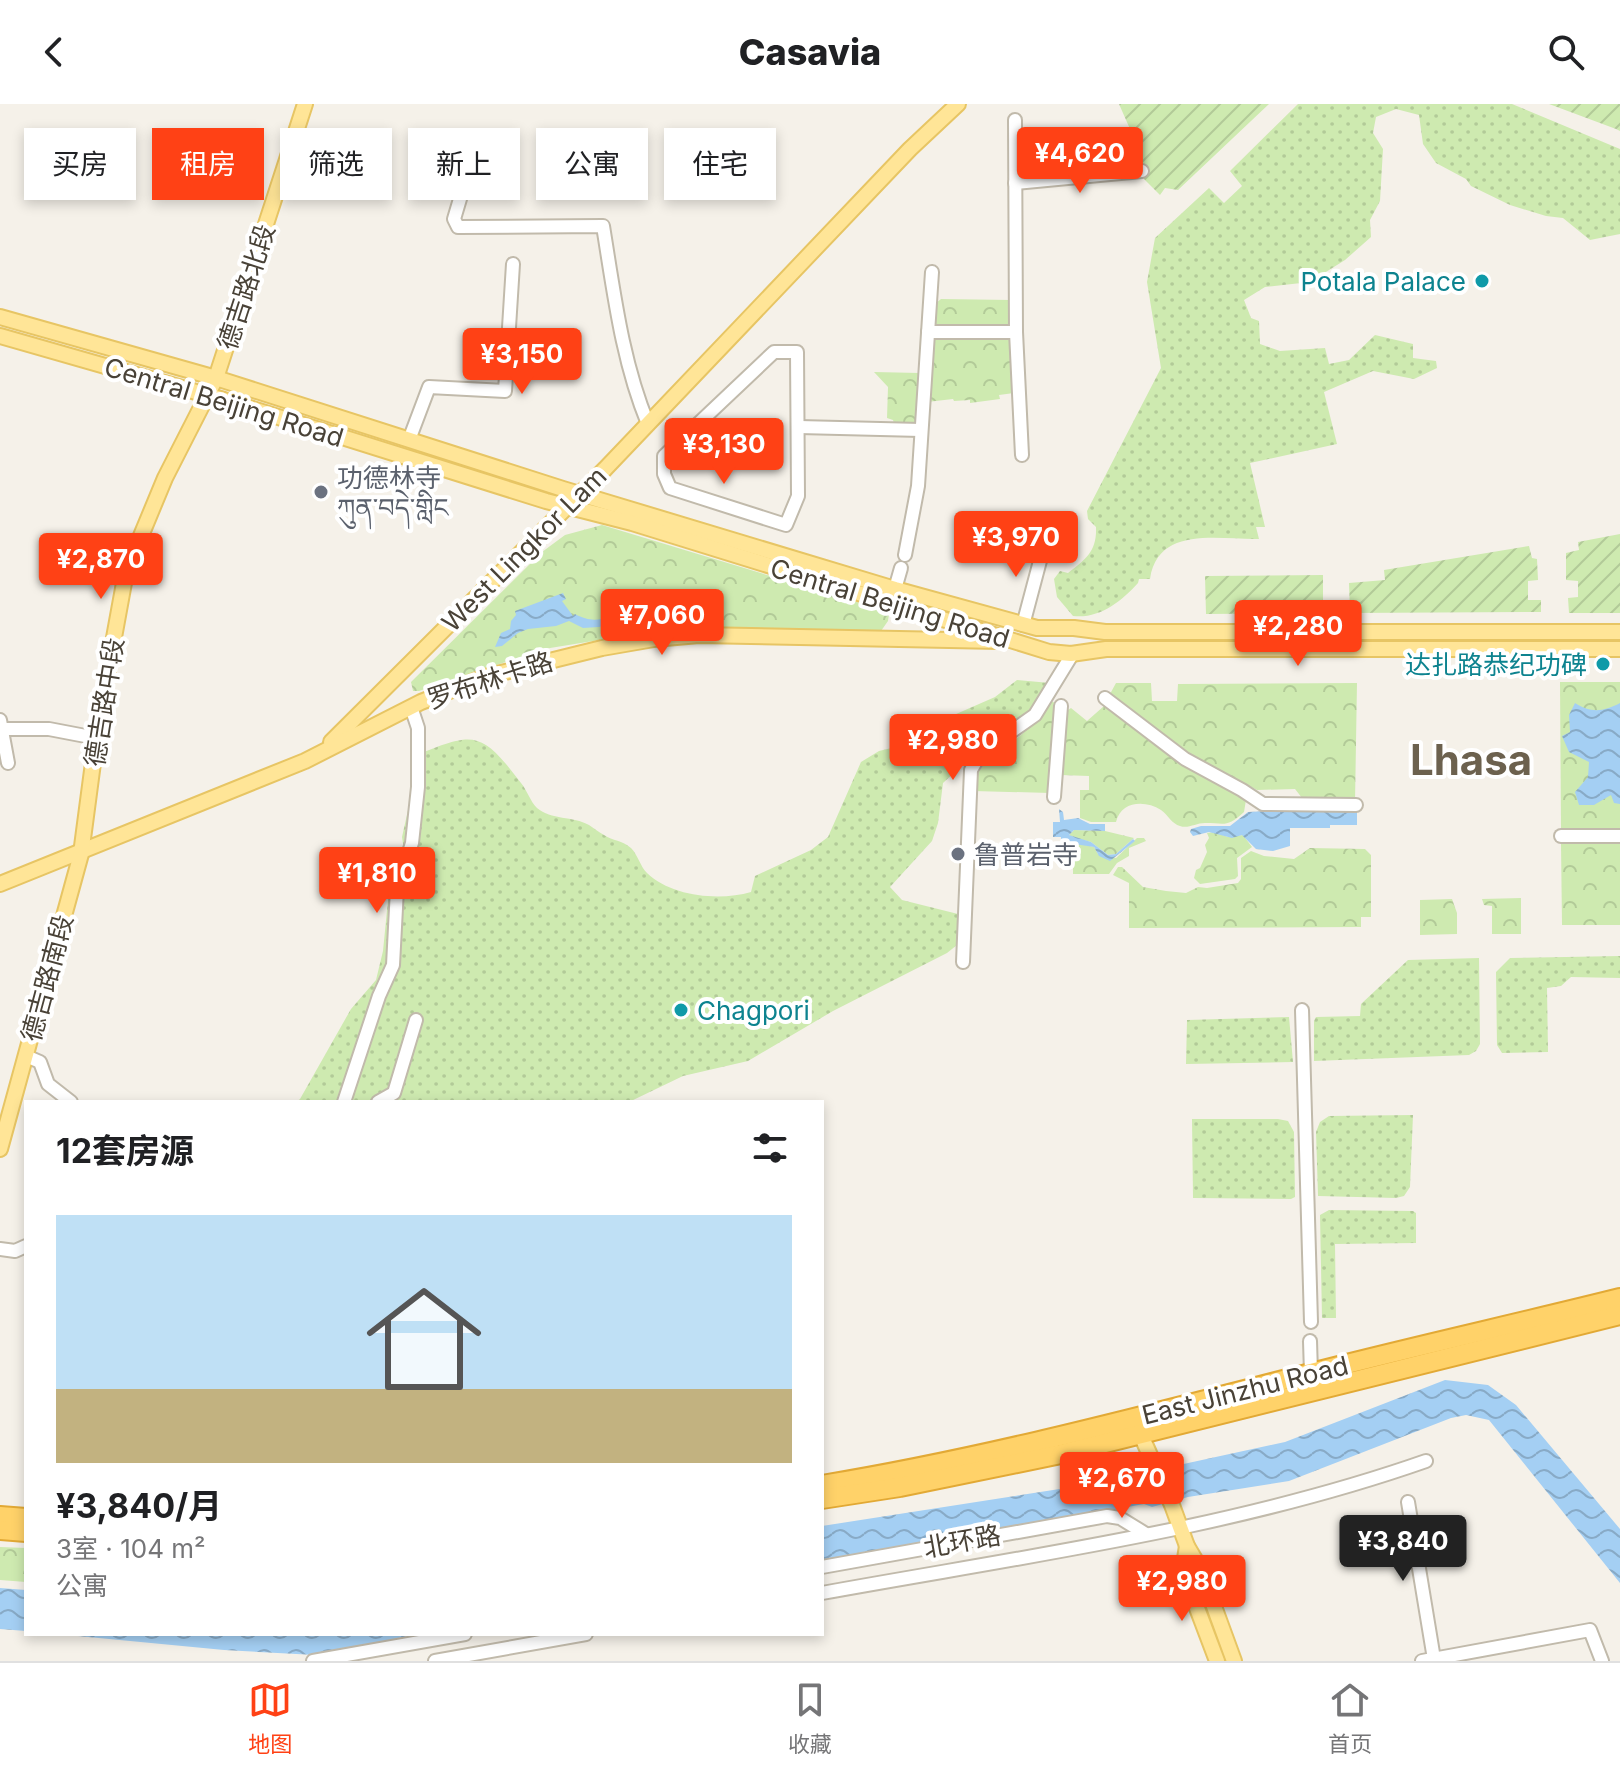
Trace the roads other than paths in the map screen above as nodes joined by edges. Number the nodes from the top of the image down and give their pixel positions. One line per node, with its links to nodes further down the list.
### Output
1 (305, 104): 13 (main road, 德吉路北段)
2 (958, 104): 15 (main road, West Lingkor Lam)
3 (1015, 120): 5 (street)
4 (1142, 171): 5 (street)
5 (1015, 183): 11 (street)
6 (460, 200): 15 (street)
7 (513, 264): 18 (street)
8 (932, 272): 10 (street)
9 (0, 317): 13 (main road, Central Beijing Road)
10 (928, 332): 11 (street); 17 (street)
11 (1016, 332): 19 (street)
12 (0, 336): 14 (main road, Central Beijing Road)
13 (216, 378): 14 (main road, 德吉路中段); 18 (main road, Central Beijing Road)
14 (207, 395): 20 (main road, Central Beijing Road); 34 (main road, 德吉路中段)
15 (648, 424): 20 (main road, West Lingkor Lam)
16 (799, 427): 16 (street); 17 (street)
17 (921, 430): 22 (street)
18 (409, 440): 20 (main road, Central Beijing Road)
19 (1022, 455)
20 (574, 499): 24 (main road, Central Beijing Road); 27 (main road, Central Beijing Road); 35 (main road, West Lingkor Lam)
21 (1045, 542): 25 (street)
22 (905, 555)
23 (901, 568): 24 (street)
24 (895, 589): 25 (main road, Central Beijing Road)
25 (1023, 625): 26 (main road, Central Beijing Road)
26 (1620, 632)
27 (1015, 642): 29 (main road, Central Beijing Road); 32 (main road, 罗布林卡路)
28 (1620, 649): 29 (main road, Central Beijing Road)
29 (1073, 653): 43 (street)
30 (1105, 698): 38 (street)
31 (1061, 706): 37 (street)
32 (411, 707): 35 (main road, 罗布林卡路); 48 (street)
33 (1, 724): 34 (street); 36 (street)
34 (96, 738): 41 (main road, 德吉路中段)
35 (322, 751): 41 (main road, 罗布林卡路)
36 (8, 763)
37 (1054, 797)
38 (1356, 805)
39 (1561, 836): 40 (street)
40 (1620, 836)
41 (81, 854): 42 (main road, 罗布林卡路); 46 (main road, 德吉路南段)
42 (0, 884)
43 (963, 962)
44 (1302, 1010): 55 (street)
45 (416, 1020): 49 (street)
46 (26, 1056): 47 (street); 50 (main road, 德吉路南段)
47 (68, 1100)
48 (345, 1100)
49 (382, 1100)
50 (0, 1149)
51 (24, 1247): 52 (street)
52 (0, 1249)
53 (1620, 1298): 57 (highway, East Jinzhu Road)
54 (1620, 1315): 58 (highway, East Jinzhu Road)
55 (1311, 1322)
56 (1310, 1341): 57 (street)
57 (1311, 1373): 58 (highway, East Jinzhu Road)
58 (1137, 1426): 60 (highway, East Jinzhu Road); 61 (highway, East Jinzhu Road); 65 (main road)
59 (1426, 1461): 65 (street)
60 (824, 1485)
61 (824, 1499)
62 (1408, 1502): 75 (street)
63 (0, 1516): 64 (highway)
64 (24, 1518)
65 (1180, 1527): 68 (street); 69 (main road)
66 (0, 1530): 67 (highway)
67 (24, 1532)
68 (1146, 1534): 70 (street, 北环路); 71 (street)
69 (1187, 1546): 77 (main road); 78 (main road)
70 (824, 1567)
71 (824, 1593)
72 (438, 1636): 74 (street); 76 (street)
73 (575, 1636): 74 (street)
74 (440, 1660)
75 (1428, 1660): 79 (street)
76 (313, 1661)
77 (1217, 1661)
78 (1234, 1661)
79 (1602, 1661)

